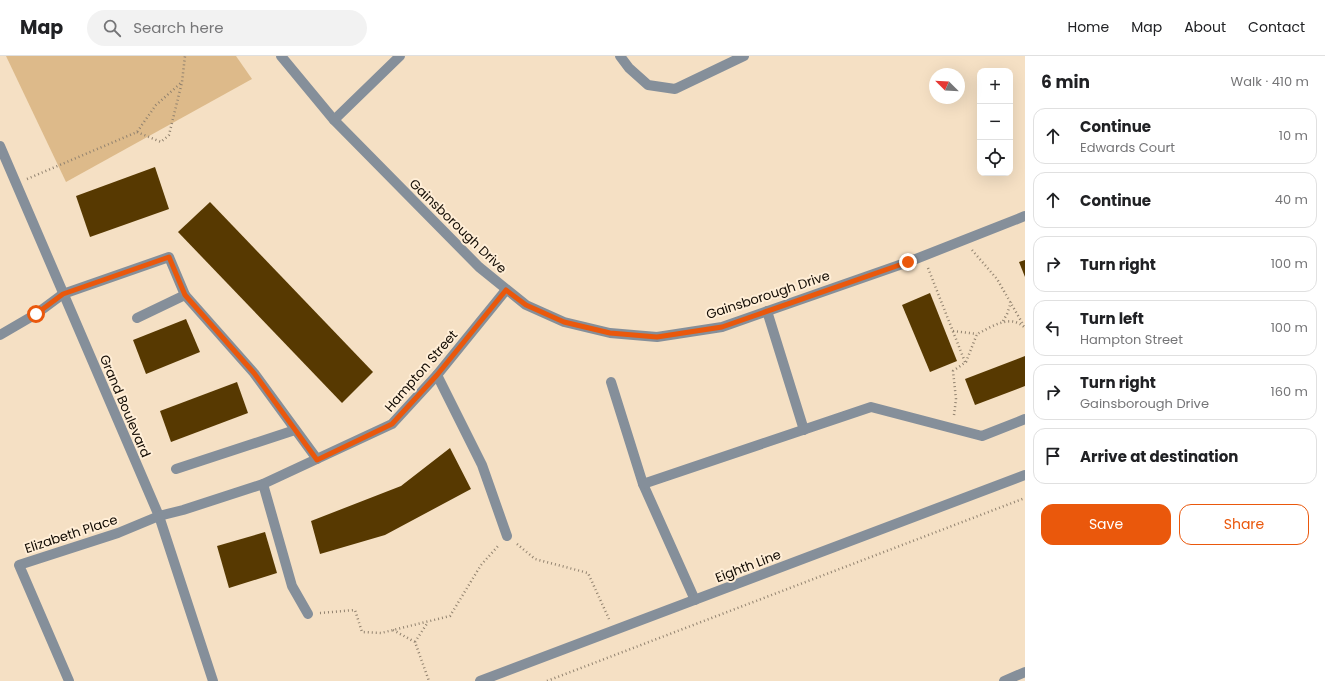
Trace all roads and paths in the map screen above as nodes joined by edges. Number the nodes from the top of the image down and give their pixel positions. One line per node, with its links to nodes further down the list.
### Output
1 (185, 56): 6 (path)
2 (281, 56): 7 (street, Gainsborough Drive)
3 (400, 56): 7 (street)
4 (620, 56): 5 (street)
5 (744, 56)
6 (182, 82): 8 (path); 8 (path)
7 (334, 120): 14 (street, Gainsborough Drive)
8 (137, 132): 10 (path)
9 (0, 146): 10 (street, Grand Boulevard)
10 (16, 184): 15 (street, Grand Boulevard)
11 (1025, 216): 12 (street, Gainsborough Drive)
12 (963, 240): 13 (street, Gainsborough Drive); 17 (path)
13 (923, 256): 18 (street, Gainsborough Drive); 22 (path)
14 (506, 290): 18 (street, Gainsborough Drive); 26 (street, Hampton Street)
15 (63, 294): 16 (street); 24 (street); 38 (street, Grand Boulevard)
16 (185, 295): 19 (street); 30 (street)
17 (1011, 301): 20 (path); 21 (path)
18 (767, 311): 31 (street)
19 (137, 318)
20 (1003, 322): 21 (path); 23 (path)
21 (1025, 328)
22 (953, 331): 23 (path); 25 (path)
23 (977, 334): 25 (path)
24 (0, 335)
25 (966, 362): 29 (path)
26 (437, 375): 32 (street, Hampton Street); 39 (street)
27 (611, 382): 36 (street)
28 (1025, 419): 29 (street)
29 (951, 428): 31 (street)
30 (295, 430): 32 (street); 33 (street)
31 (804, 430): 36 (street)
32 (317, 460): 35 (street, Hampton Street)
33 (176, 469)
34 (1025, 475): 40 (street, Eighth Line)
35 (263, 484): 38 (street, Hampton Street); 41 (street)
36 (643, 484): 40 (street)
37 (1025, 498): 51 (path)
38 (159, 516): 47 (street, Elizabeth Place); 48 (street, Grand Boulevard)
39 (508, 536): 42 (path); 44 (path)
40 (695, 600): 44 (street, Eighth Line)
41 (308, 614): 43 (path)
42 (429, 621): 43 (path); 45 (path)
43 (392, 630): 45 (path)
44 (615, 630): 50 (street, Eighth Line)
45 (415, 642): 49 (path)
46 (1025, 672): 52 (street)
47 (69, 681)
48 (213, 681)
49 (429, 681)
50 (480, 681)
51 (547, 681)
52 (1004, 681)

